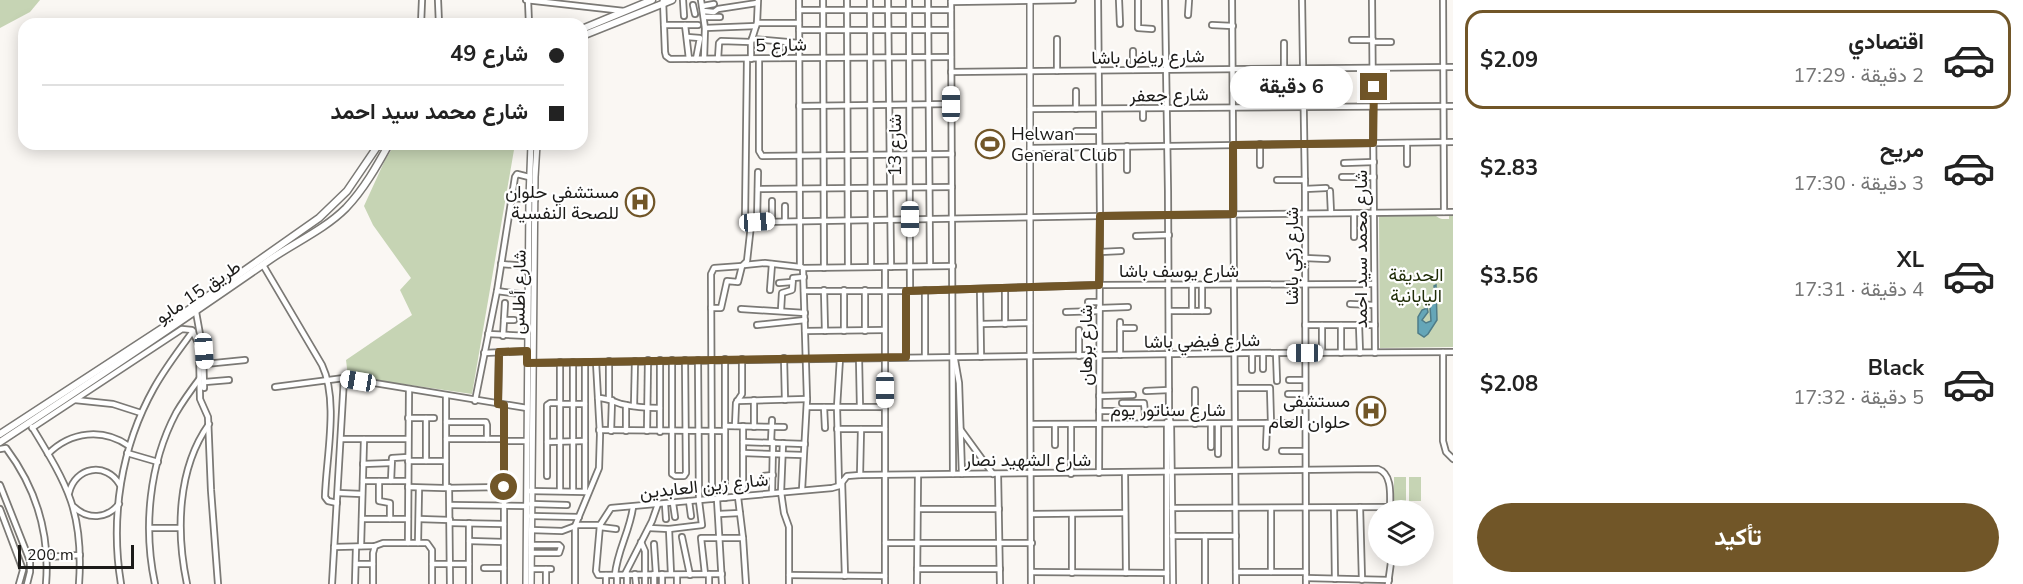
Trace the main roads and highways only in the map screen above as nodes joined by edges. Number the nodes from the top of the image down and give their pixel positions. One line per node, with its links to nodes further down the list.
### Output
1 (652, 0): 4 (main road)
2 (672, 0): 3 (main road)
3 (663, 2): 5 (main road)
4 (588, 26)
5 (588, 33)
6 (375, 150): 8 (main road, طريق 15 مايو)
7 (385, 150): 9 (main road, طريق 15 مايو)
8 (0, 434)
9 (0, 442)

